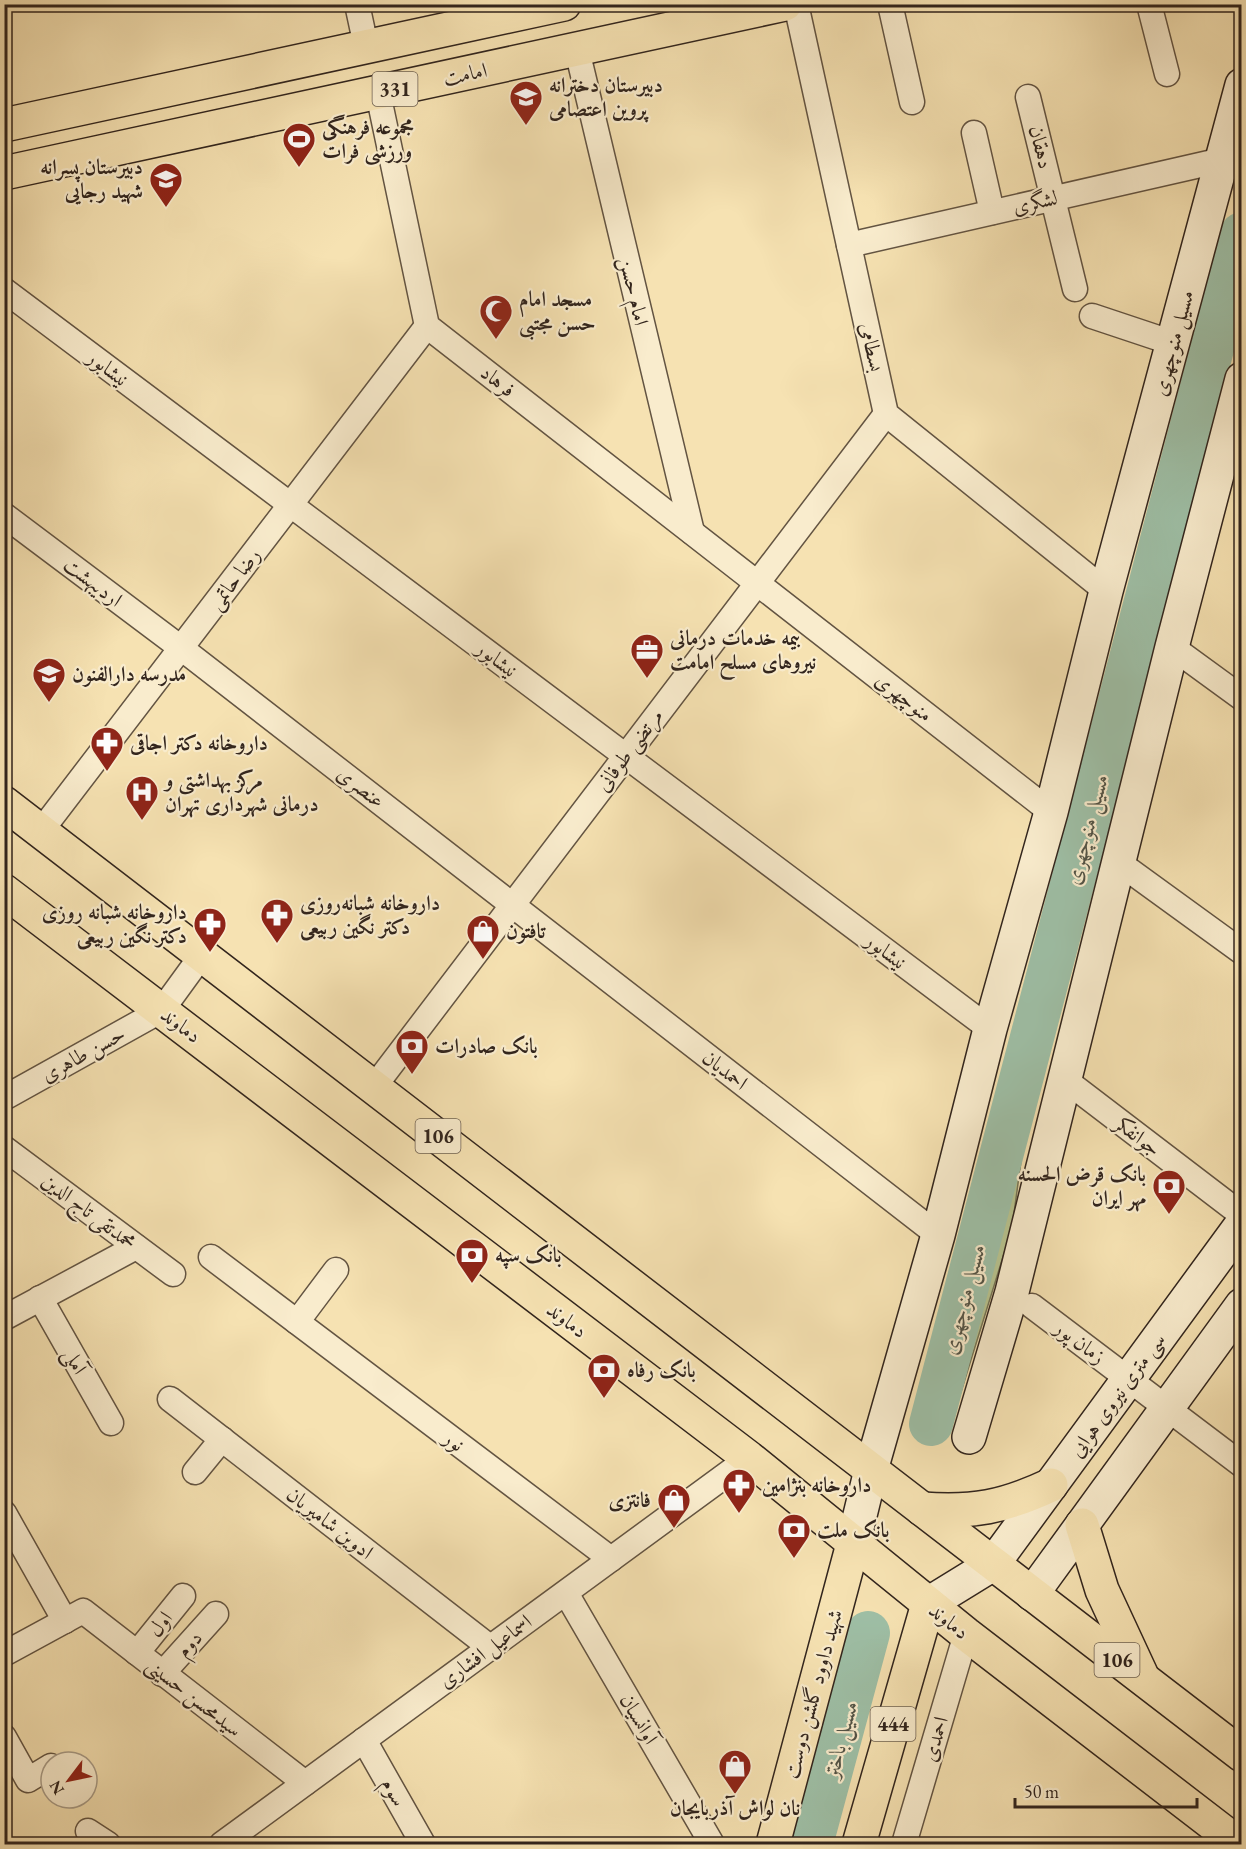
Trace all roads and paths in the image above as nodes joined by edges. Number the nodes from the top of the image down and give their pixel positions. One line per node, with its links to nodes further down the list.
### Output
1 (357, 4): 7 (street)
2 (564, 4): 7 (main road, 331)
3 (786, 4): 8 (main road, امامت / 331)
4 (796, 4): 20 (street, بسطامی)
5 (890, 4): 13 (street)
6 (1149, 4): 9 (street)
7 (366, 46): 14 (main road, 331)
8 (577, 50): 11 (main road, امامت / 331); 30 (street, امام حسن)
9 (1167, 74)
10 (1242, 85): 16 (main road, مسیل منوچهری)
11 (378, 93): 17 (main road, امامت / 331); 24 (street)
12 (1029, 97): 18 (street, دهقان)
13 (912, 102)
14 (4, 125)
15 (974, 133): 19 (street)
16 (1222, 160): 18 (street, لشگری); 25 (main road, مسیل منوچهری)
17 (4, 173)
18 (1054, 198): 19 (street, لشگری); 21 (street, دهقان)
19 (992, 212): 20 (street, لشگری)
20 (849, 245): 27 (street, بسطامی)
21 (1075, 289)
22 (4, 290): 28 (street, نیشابور)
23 (1092, 316): 25 (street)
24 (428, 326): 28 (street, رضا حاتمی); 30 (street, فرهاد)
25 (1173, 343): 32 (main road, مسیل منوچهری)
26 (1242, 379): 33 (main road)
27 (886, 414): 31 (street, مرتضی طوفانی); 32 (street)
28 (291, 505): 34 (street, رضا حاتمی); 36 (street, نیشابور)
29 (4, 515): 34 (street, اردیبهشت)
30 (692, 532): 31 (street, فرهاد)
31 (757, 583): 36 (street, مرتضی طوفانی); 38 (street, منوچهری)
32 (1106, 591): 38 (main road, مسیل منوچهری)
33 (1172, 647): 35 (street); 40 (main road)
34 (181, 648): 39 (street, رضا حاتمی); 42 (street, عنصری)
35 (1242, 698)
36 (625, 755): 42 (street, مرتضی طوفانی); 46 (street, نیشابور)
37 (4, 803): 39 (main road, 106)
38 (1051, 812): 46 (main road, مسیل منوچهری)
39 (41, 831): 44 (main road, 106)
40 (1118, 862): 43 (street); 47 (main road)
41 (8, 898): 45 (main road, دماوند)
42 (512, 904): 48 (street, مرتضی طوفانی); 53 (street, احمدیان)
43 (1242, 952)
44 (202, 955): 45 (street); 48 (main road, 106)
45 (162, 1010): 49 (street, حسن طاهری); 69 (main road, دماوند)
46 (990, 1029): 53 (main road, مسیل منوچهری)
47 (1064, 1079): 51 (street, جوانفکر); 59 (main road)
48 (374, 1087): 71 (main road, 106)
49 (4, 1098)
50 (4, 1148): 54 (street, محمدتقی تاج الدین)
51 (1242, 1215)
52 (1242, 1224): 63 (main road, سی متری نیروی هوایی)
53 (938, 1235): 71 (main road, مسیل منوچهری)
54 (136, 1247): 57 (street, محمدتقی تاج الدین); 58 (street)
55 (211, 1257): 62 (street, نور)
56 (336, 1270): 62 (street)
57 (173, 1274)
58 (40, 1298): 61 (street); 66 (street, آملی)
59 (1022, 1299): 63 (street, زمان پور); 67 (main road)
60 (1242, 1305): 65 (main road)
61 (4, 1318)
62 (297, 1322): 78 (street, نور)
63 (1129, 1379): 65 (street, زمان پور); 73 (main road, سی متری نیروی هوایی)
64 (170, 1399): 68 (street, ادوین شامیریان)
65 (1167, 1408): 70 (street, زمان پور); 76 (main road)
66 (111, 1423)
67 (969, 1437)
68 (222, 1439): 72 (street); 87 (street, ادوین شامیریان)
69 (749, 1458): 77 (main road, دماوند); 78 (street, اسماعیل افشاری)
70 (1242, 1465)
71 (871, 1470): 74 (main road, 106); 77 (main road, مسیل منوچهری)
72 (195, 1472)
73 (1051, 1485): 74 (main road); 79 (main road, سی متری نیروی هوایی)
74 (922, 1509): 79 (main road, 106)
75 (4, 1512): 85 (street, سیدمحسن حسینی)
76 (1082, 1525): 81 (main road); 91 (main road)
77 (853, 1544): 83 (main road, دماوند); 102 (main road, شهید داوود گلشن دوست)
78 (611, 1559): 80 (street, اسماعیل افشاری)
79 (993, 1564): 81 (main road, 106); 83 (main road)
80 (566, 1593): 87 (street, اسماعیل افشاری); 101 (street, آوانسیان)
81 (1032, 1594): 91 (main road, 106)
82 (183, 1596): 89 (street, اول)
83 (928, 1604): 86 (main road, دماوند); 103 (main road, 444)
84 (216, 1614): 90 (street, دوم)
85 (74, 1616): 88 (street); 89 (street, سیدمحسن حسینی)
86 (966, 1634): 104 (street, احمدی); 105 (main road, دماوند)
87 (491, 1648): 93 (street, اسماعیل افشاری)
88 (5, 1652)
89 (137, 1653): 90 (street, سیدمحسن حسینی)
90 (162, 1674): 96 (street, سیدمحسن حسینی)
91 (1145, 1681): 94 (main road, 106)
92 (4, 1737): 95 (street)
93 (364, 1740): 96 (street, اسماعیل افشاری); 100 (street, سوم)
94 (1242, 1755)
95 (39, 1773)
96 (305, 1783): 99 (street, اسماعیل افشاری)
97 (88, 1831): 98 (street)
98 (108, 1845)
99 (222, 1845)
100 (423, 1845)
101 (712, 1845)
102 (773, 1845)
103 (859, 1845)
104 (904, 1845)
105 (1239, 1845)

